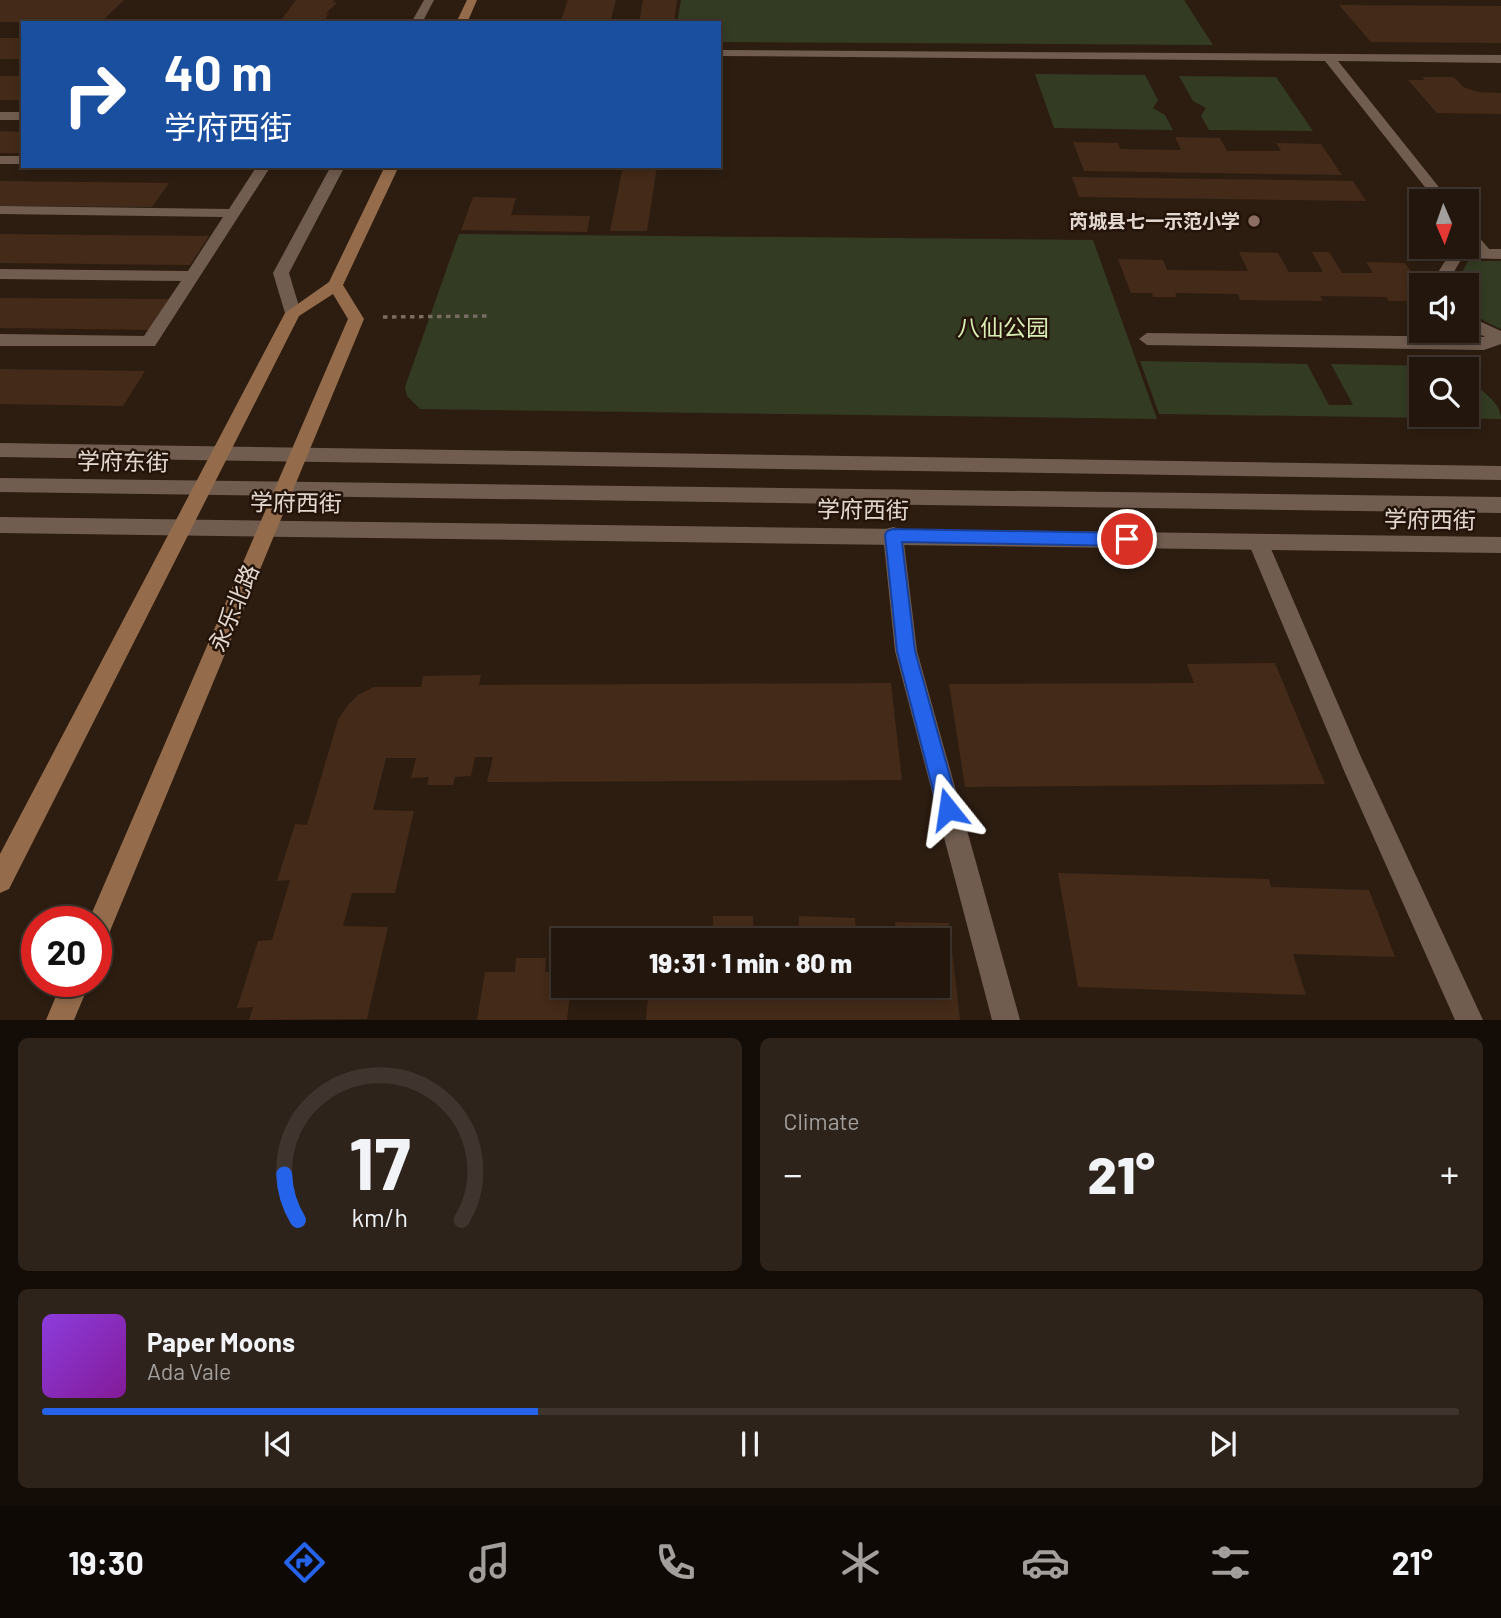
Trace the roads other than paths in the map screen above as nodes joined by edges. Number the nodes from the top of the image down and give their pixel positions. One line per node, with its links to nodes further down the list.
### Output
1 (429, 0): 3 (street)
2 (472, 0): 4 (main road)
3 (417, 21)
4 (462, 21)
5 (721, 53): 6 (street)
6 (1329, 58): 7 (street); 15 (street)
7 (1501, 59)
8 (0, 116): 9 (street)
9 (21, 116)
10 (0, 160): 11 (street)
11 (21, 160)
12 (263, 168): 17 (street)
13 (337, 168): 25 (street)
14 (391, 168): 24 (main road)
15 (1433, 189)
16 (0, 210): 17 (street)
17 (234, 212): 23 (street)
18 (1479, 247): 19 (street)
19 (1485, 254): 20 (street); 21 (street)
20 (1501, 254)
21 (1445, 273)
22 (0, 274): 23 (street)
23 (192, 276): 29 (street)
24 (335, 285): 25 (main road); 32 (main road, 永乐北路)
25 (293, 313): 31 (main road)
26 (1479, 326): 27 (street)
27 (1500, 337): 28 (street)
28 (1147, 339)
29 (0, 340)
30 (0, 450): 31 (street)
31 (221, 453): 32 (street); 35 (main road)
32 (299, 454): 33 (street); 37 (main road, 永乐北路)
33 (1501, 473)
34 (0, 485): 35 (street, 学府东街)
35 (203, 487): 36 (street, 学府东街); 40 (main road)
36 (246, 488): 37 (street, 学府西街)
37 (285, 488): 38 (street, 学府西街); 41 (main road, 永乐北路)
38 (1501, 505)
39 (0, 525): 40 (street)
40 (183, 526): 41 (street, 学府西街); 45 (main road)
41 (268, 527): 42 (street, 学府西街); 46 (main road, 永乐北路)
42 (893, 535): 43 (street, 学府西街); 49 (street)
43 (1258, 542): 44 (street, 学府西街); 50 (street)
44 (1501, 545)
45 (0, 880)
46 (108, 906)
47 (70, 997): 48 (main road)
48 (60, 1020)
49 (1006, 1020)
50 (1469, 1020)

